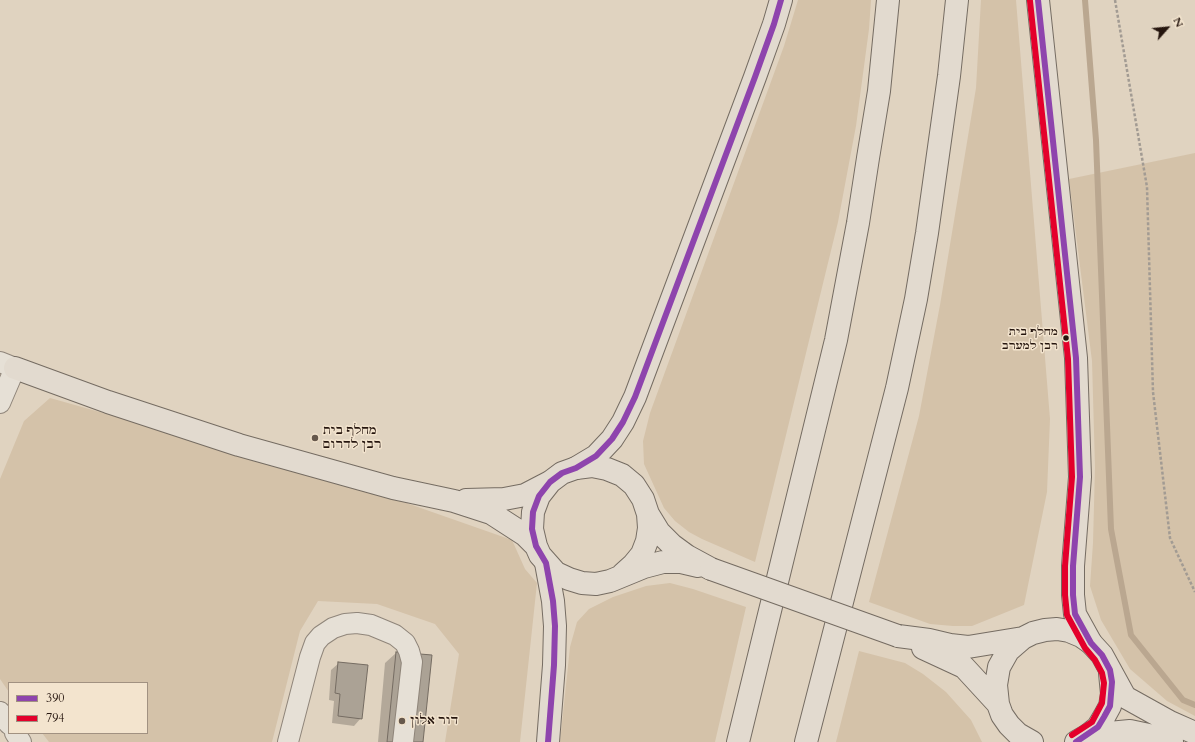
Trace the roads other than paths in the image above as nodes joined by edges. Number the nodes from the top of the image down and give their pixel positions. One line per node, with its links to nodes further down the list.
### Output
1 (781, 0): 7 (main road)
2 (888, 0): 26 (main road)
3 (957, 0): 27 (main road)
4 (1038, 0): 16 (main road)
5 (7, 365): 6 (street); 9 (main road)
6 (0, 403)
7 (576, 468): 8 (main road); 10 (main road)
8 (550, 482): 9 (main road); 11 (main road)
9 (454, 501): 11 (main road)
10 (648, 514): 12 (main road); 13 (main road)
11 (541, 554): 13 (main road); 25 (main road)
12 (711, 570): 13 (main road); 14 (main road, bridge)
13 (622, 574)
14 (898, 636): 15 (main road); 18 (main road)
15 (1023, 638): 16 (main road); 18 (main road)
16 (1091, 642): 17 (main road)
17 (1110, 670): 21 (main road); 22 (main road)
18 (998, 704): 28 (main road)
19 (0, 712): 20 (street)
20 (8, 723)
21 (1195, 733)
22 (1082, 739): 29 (main road)
23 (288, 742): 24 (street)
24 (403, 742)
25 (548, 742)
26 (738, 742)
27 (806, 742)
28 (1032, 742)
29 (1172, 742)

